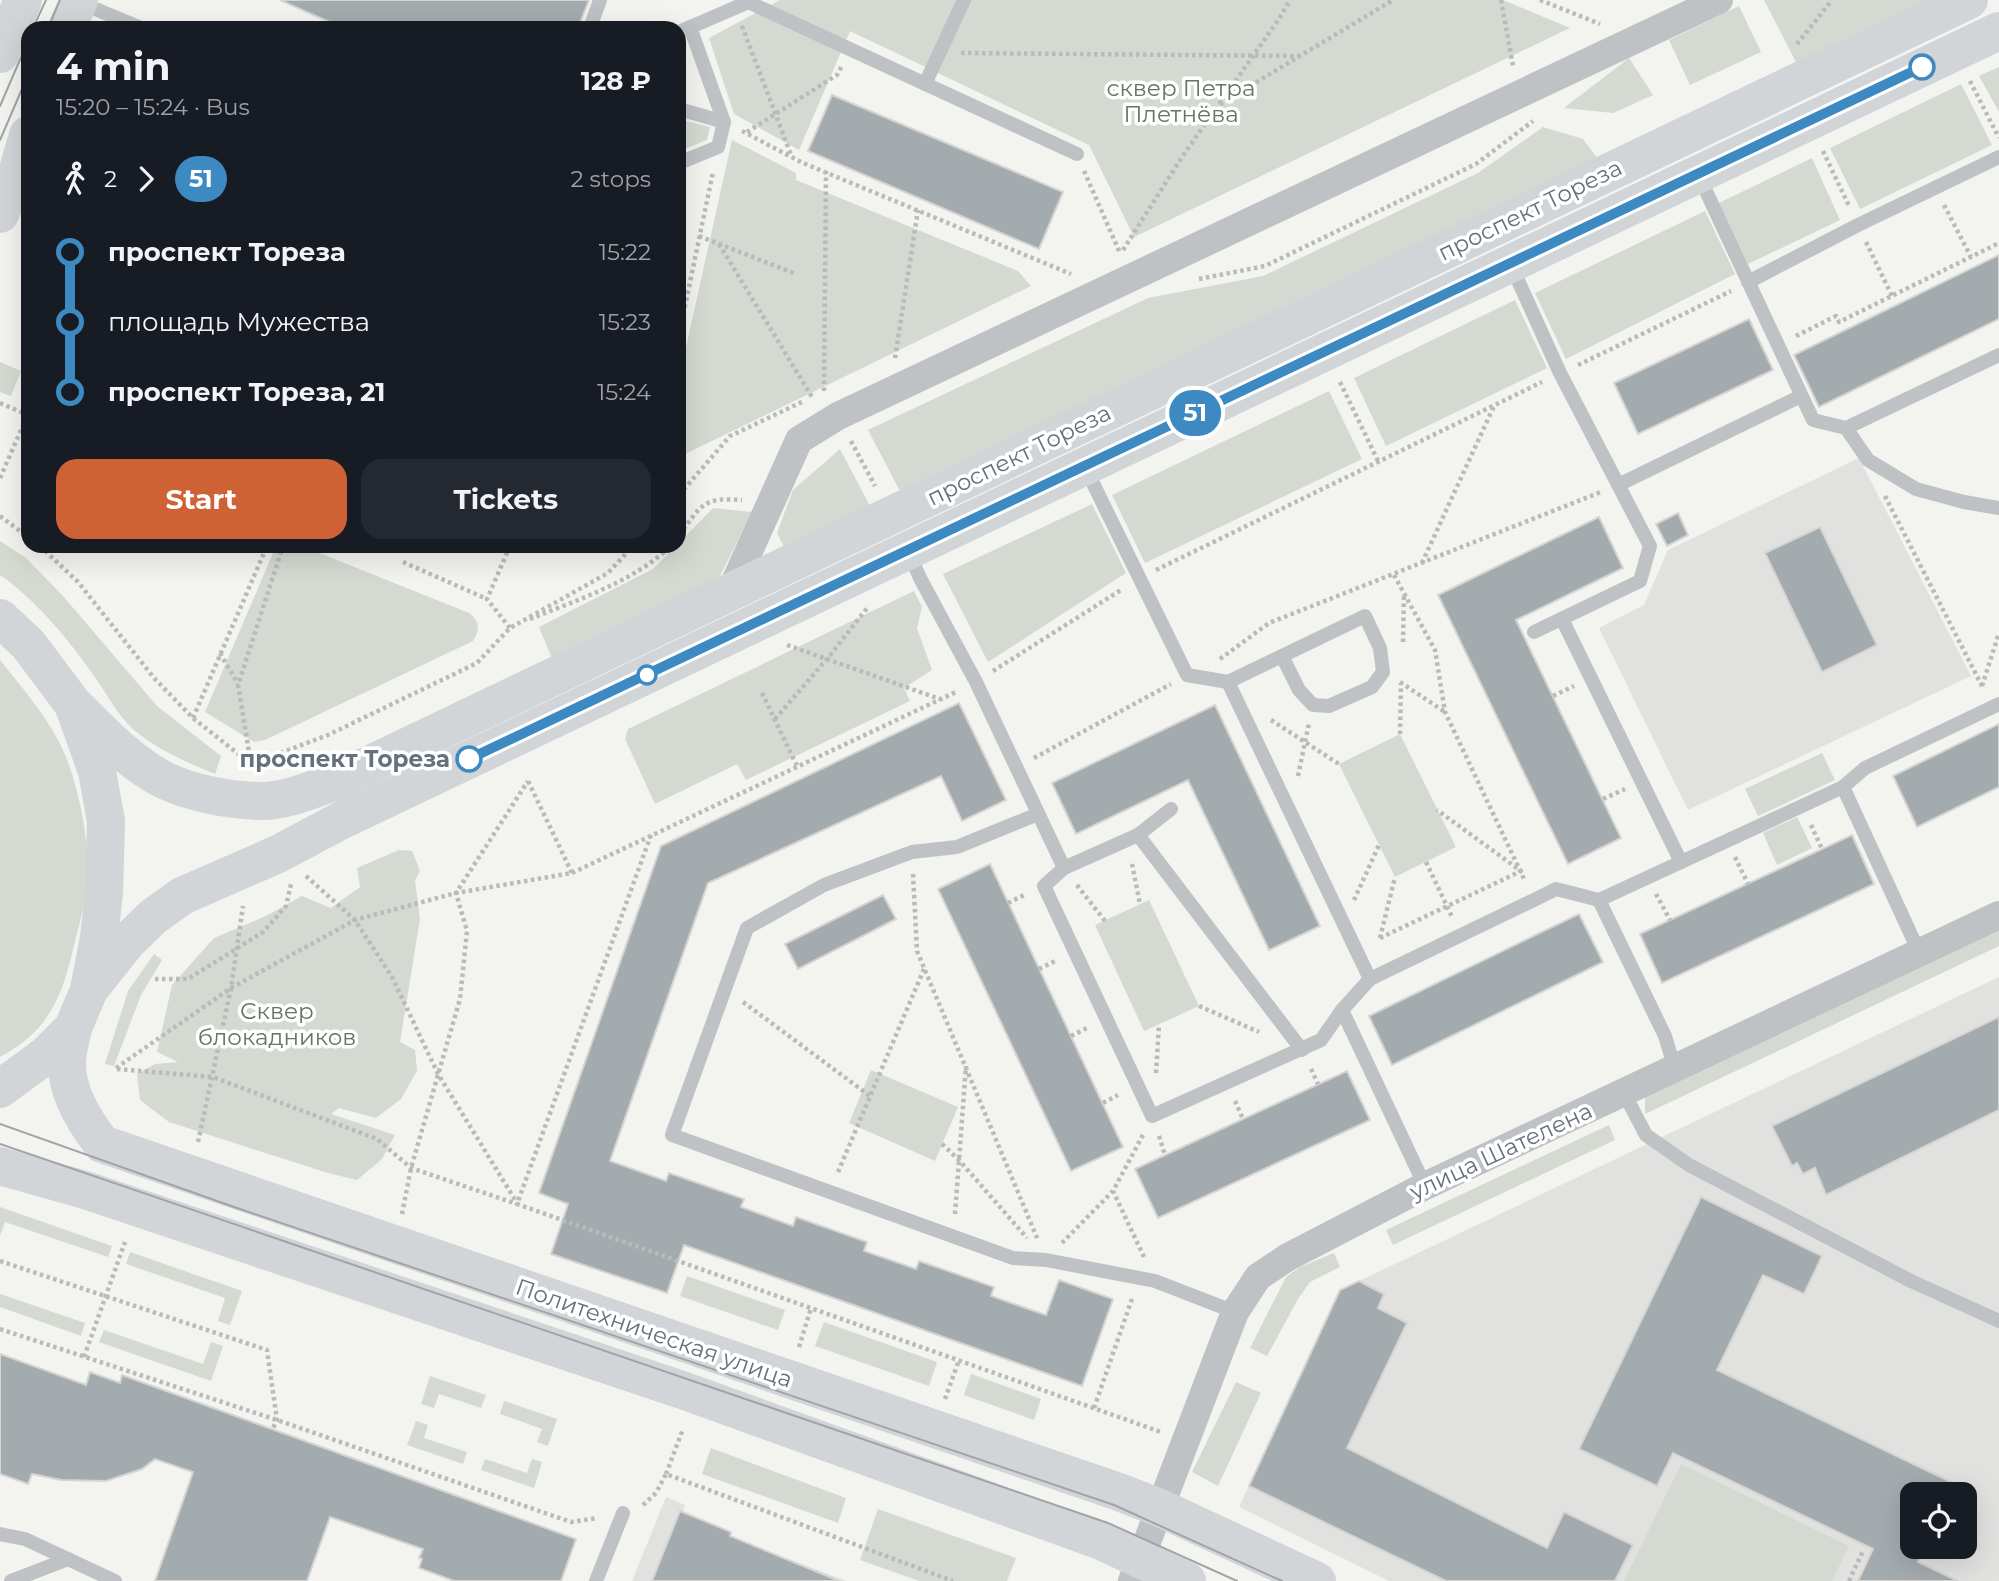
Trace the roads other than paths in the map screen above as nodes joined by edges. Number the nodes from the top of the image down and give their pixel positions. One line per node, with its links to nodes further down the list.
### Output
1 (23, 0): 13 (main road)
2 (600, 0): 9 (lane)
3 (964, 0): 14 (lane)
4 (1719, 0): 32 (street)
5 (1969, 0): 32 (main road, проспект Тореза)
6 (746, 3): 10 (lane); 14 (lane)
7 (74, 7): 8 (lane)
8 (119, 21)
9 (592, 21)
10 (686, 29)
11 (1999, 31): 21 (main road, проспект Тореза)
12 (686, 35): 16 (lane)
13 (0, 54)
14 (925, 84): 17 (lane)
15 (686, 111): 16 (lane)
16 (724, 122): 19 (lane)
17 (1076, 154)
18 (1999, 157): 24 (lane)
19 (686, 160)
20 (21, 162): 22 (main road)
21 (1698, 174): 23 (main road, проспект Тореза); 24 (lane)
22 (0, 214)
23 (1511, 263): 28 (main road, проспект Тореза); 29 (lane)
24 (1748, 282): 26 (lane)
25 (1999, 355): 27 (lane)
26 (1801, 396): 27 (lane); 29 (lane)
27 (1846, 428): 30 (lane)
28 (1084, 466): 31 (main road, проспект Тореза); 37 (lane)
29 (1618, 485): 34 (lane)
30 (1999, 508)
31 (908, 550): 42 (lane); 50 (main road, проспект Тореза)
32 (730, 593): 38 (main road, проспект Тореза)
33 (0, 618): 38 (main road)
34 (1562, 619): 35 (lane); 44 (lane)
35 (1534, 632)
36 (1282, 656): 36 (lane); 37 (lane)
37 (1228, 682): 49 (lane)
38 (73, 704): 50 (main road)
39 (1996, 706): 40 (lane)
40 (1843, 787): 44 (lane); 48 (lane)
41 (1171, 809): 43 (lane)
42 (1038, 814): 45 (lane); 59 (lane)
43 (1132, 838): 45 (lane); 53 (lane)
44 (1681, 862): 46 (lane)
45 (1064, 868): 53 (lane)
46 (1599, 900): 49 (lane); 54 (lane)
47 (1999, 915): 48 (street, улица Шателена)
48 (1919, 951): 54 (street, улица Шателена)
49 (1370, 979): 51 (lane)
50 (89, 990): 52 (main road)
51 (1342, 1010): 53 (lane); 58 (lane)
52 (72, 1028): 55 (main road); 63 (main road, Политехническая улица)
53 (1302, 1049)
54 (1675, 1069): 56 (street, улица Шателена)
55 (0, 1088)
56 (1624, 1093): 58 (street, улица Шателена); 60 (lane)
57 (0, 1166): 63 (main road, Политехническая улица)
58 (1425, 1186): 59 (street, улица Шателена)
59 (1235, 1312): 63 (street, улица Шателена)
60 (1999, 1321)
61 (623, 1513): 67 (lane)
62 (0, 1534): 64 (lane)
63 (1146, 1545): 68 (main road, Политехническая улица); 69 (main road, Политехническая улица)
64 (68, 1559): 65 (lane); 66 (lane)
65 (11, 1581)
66 (115, 1581)
67 (596, 1581)
68 (1187, 1581)
69 (1317, 1581)

